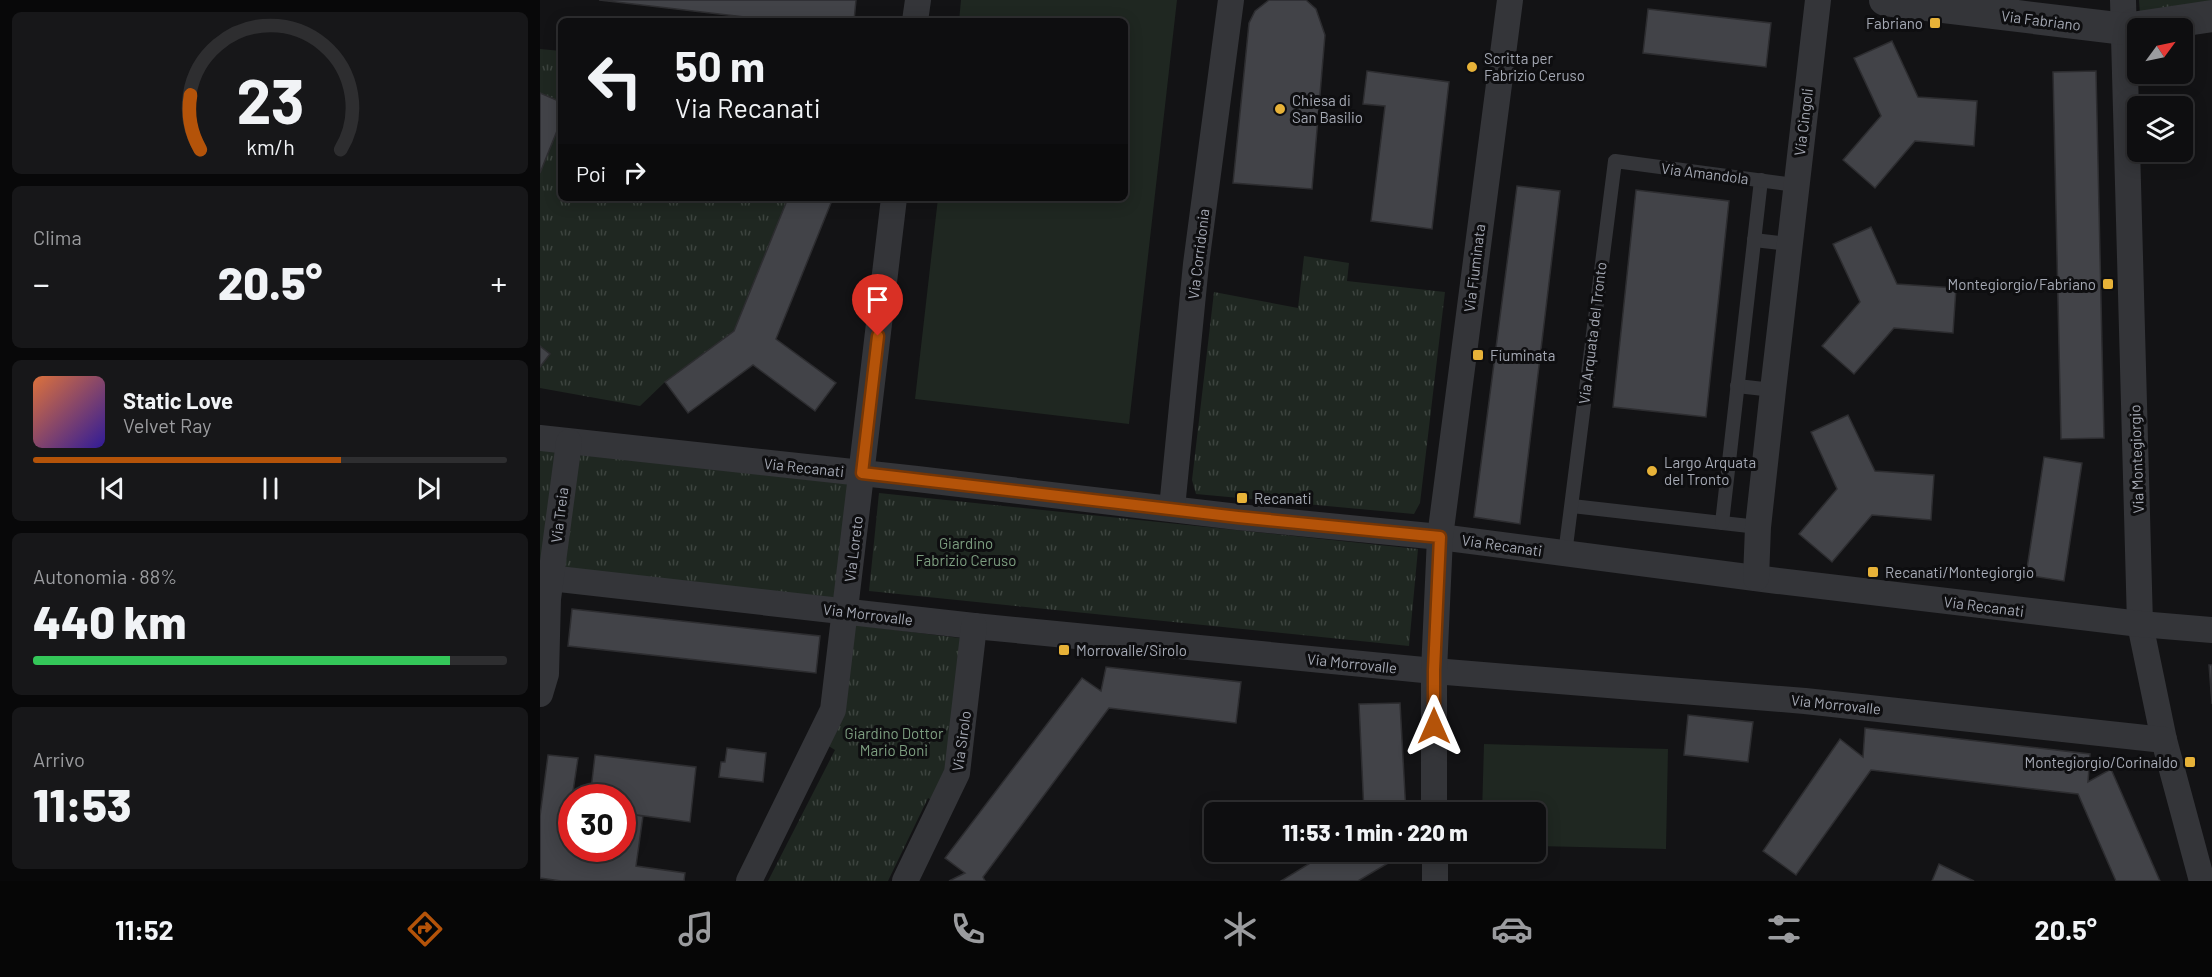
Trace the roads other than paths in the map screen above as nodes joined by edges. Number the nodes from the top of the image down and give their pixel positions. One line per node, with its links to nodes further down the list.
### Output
1 (918, 0): 8 (street)
2 (1231, 0): 21 (street, Via Corridonia)
3 (1510, 0): 24 (street, Via Fiuminata)
4 (1818, 0): 11 (street, Via Cingoli)
5 (1885, 0): 6 (street, Via Fabriano)
6 (2124, 15): 7 (street, Via Fabriano); 29 (street, Via Montegiorgio)
7 (2212, 16)
8 (915, 18)
9 (1615, 161): 10 (lane, Via Amandola); 20 (lane, Via Arquata del Tronto)
10 (1761, 180): 11 (lane, Via Amandola); 13 (lane)
11 (1796, 185): 14 (street, Via Cingoli)
12 (894, 201): 19 (street, Via Loreto)
13 (1754, 240): 14 (lane); 15 (lane)
14 (1789, 244): 16 (street, Via Cingoli)
15 (1737, 386): 16 (lane); 22 (lane)
16 (1773, 390): 23 (street, Via Cingoli)
17 (540, 438): 18 (street, Via Recanati)
18 (569, 442): 19 (street, Via Recanati); 26 (street, Via Treia)
19 (862, 473): 21 (street, Via Recanati); 28 (street, Via Loreto)
20 (1572, 506): 22 (lane); 25 (lane)
21 (1172, 508): 24 (street, Via Recanati)
22 (1722, 523): 23 (lane)
23 (1758, 527): 27 (street, Via Cingoli)
24 (1440, 537): 25 (street, Via Recanati); 32 (street, Via Fiuminata)
25 (1565, 554): 27 (street, Via Recanati)
26 (545, 578): 28 (street, Via Morrovalle); 33 (street, Via Treia)
27 (1756, 578): 29 (street, Via Recanati)
28 (846, 611): 30 (street, Via Morrovalle); 37 (street, Via Loreto)
29 (2140, 624): 31 (street, Via Recanati); 34 (street, Via Montegiorgio)
30 (974, 626): 32 (street, Via Morrovalle); 38 (street, Via Sirolo)
31 (2212, 630)
32 (1434, 670): 34 (street, Via Morrovalle); 35 (street, Via Fiuminata)
33 (540, 694)
34 (2164, 740): 40 (street, Via Montegiorgio)
35 (1434, 802)
36 (1435, 862): 39 (street)
37 (748, 881)
38 (905, 881)
39 (1435, 881)
40 (2202, 881)

